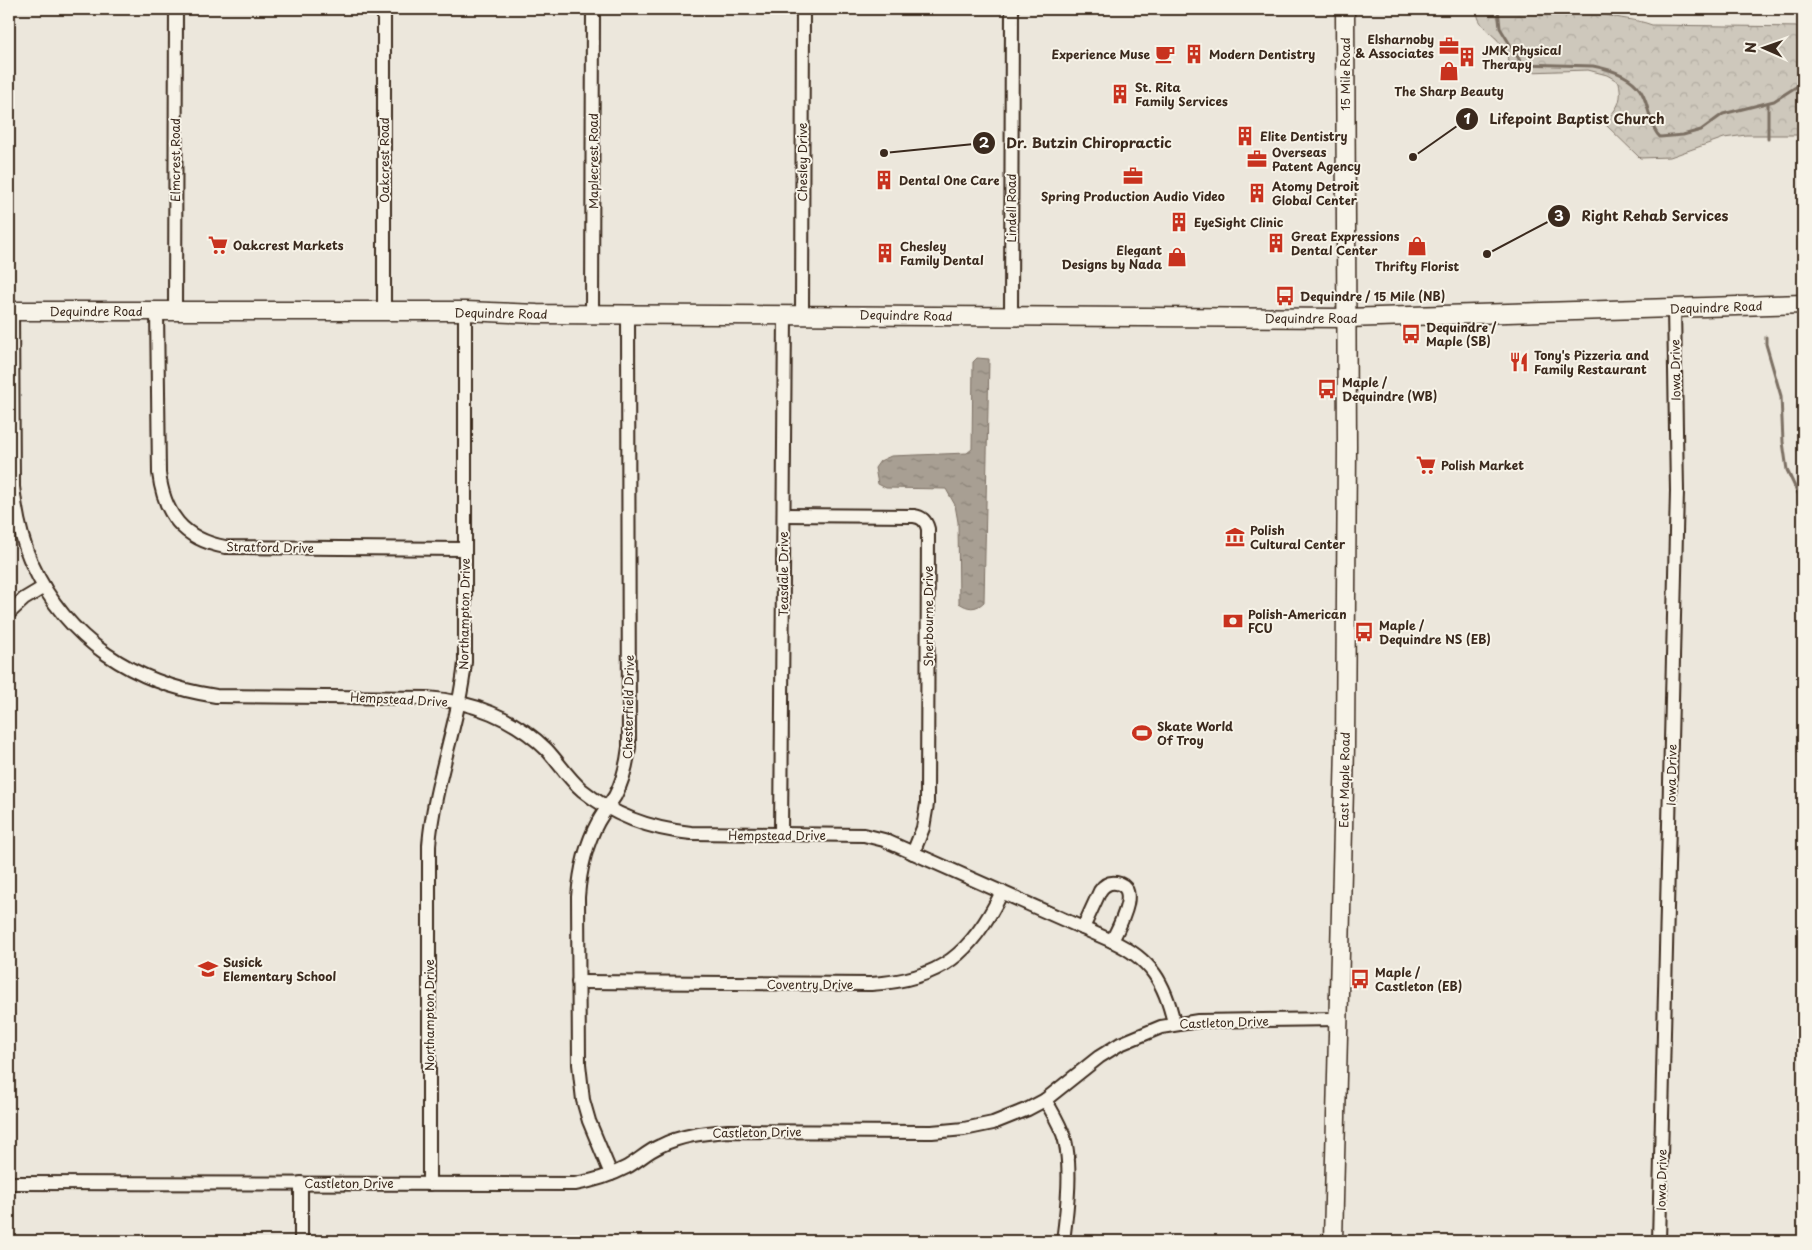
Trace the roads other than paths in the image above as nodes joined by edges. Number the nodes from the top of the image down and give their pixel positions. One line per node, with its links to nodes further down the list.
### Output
1 (176, 9): 9 (street, Elmcrest Road)
2 (384, 9): 13 (street, Oakcrest Road)
3 (593, 9): 14 (street, Maplecrest Road)
4 (803, 9): 16 (street, Chesley Drive)
5 (1012, 9): 17 (street, Lindell Road)
6 (1345, 9): 18 (main road, 15 Mile Road)
7 (1803, 304): 8 (main road, Dequindre Road)
8 (1674, 308): 18 (main road, Dequindre Road); 41 (street, Iowa Drive)
9 (175, 310): 11 (main road, Dequindre Road); 13 (main road, Dequindre Road)
10 (10, 311): 11 (main road, Dequindre Road); 21 (street, Hempstead Drive)
11 (157, 311): 20 (street, Stratford Drive)
12 (465, 311): 13 (main road, Dequindre Road); 14 (main road, Dequindre Road); 20 (street, Northampton Drive)
13 (384, 312)
14 (592, 314): 15 (main road, Dequindre Road)
15 (628, 314): 16 (main road, Dequindre Road); 24 (street, Chesterfield Drive)
16 (793, 315): 17 (main road, Dequindre Road); 19 (street, Teasdale Drive)
17 (1011, 316): 18 (main road, Dequindre Road)
18 (1346, 318): 31 (main road, East Maple Road)
19 (784, 515): 25 (street, Teasdale Drive); 26 (street, Sherbourne Drive)
20 (465, 549): 23 (street, Northampton Drive)
21 (44, 587): 22 (street); 23 (street, Hempstead Drive)
22 (9, 613)
23 (458, 702): 24 (street, Hempstead Drive); 37 (street, Northampton Drive)
24 (607, 807): 25 (street, Hempstead Drive); 30 (street, Chesterfield Drive)
25 (781, 834): 26 (street, Hempstead Drive)
26 (913, 853): 27 (street, Hempstead Drive)
27 (1002, 892): 28 (street, Hempstead Drive); 30 (street, Coventry Drive)
28 (1083, 928): 29 (street, Hempstead Drive); 29 (street)
29 (1112, 941): 32 (street, Hempstead Drive)
30 (578, 982): 34 (street, Chesterfield Drive)
31 (1339, 1019): 32 (street, Castleton Drive); 40 (main road, East Maple Road)
32 (1174, 1023): 33 (street, Castleton Drive)
33 (1045, 1100): 34 (street, Castleton Drive); 39 (street)
34 (611, 1174): 37 (street, Castleton Drive)
35 (9, 1183): 36 (street, Castleton Drive)
36 (301, 1184): 37 (street, Castleton Drive); 38 (street)
37 (429, 1184)
38 (301, 1241)
39 (1063, 1241)
40 (1333, 1241)
41 (1659, 1241)

